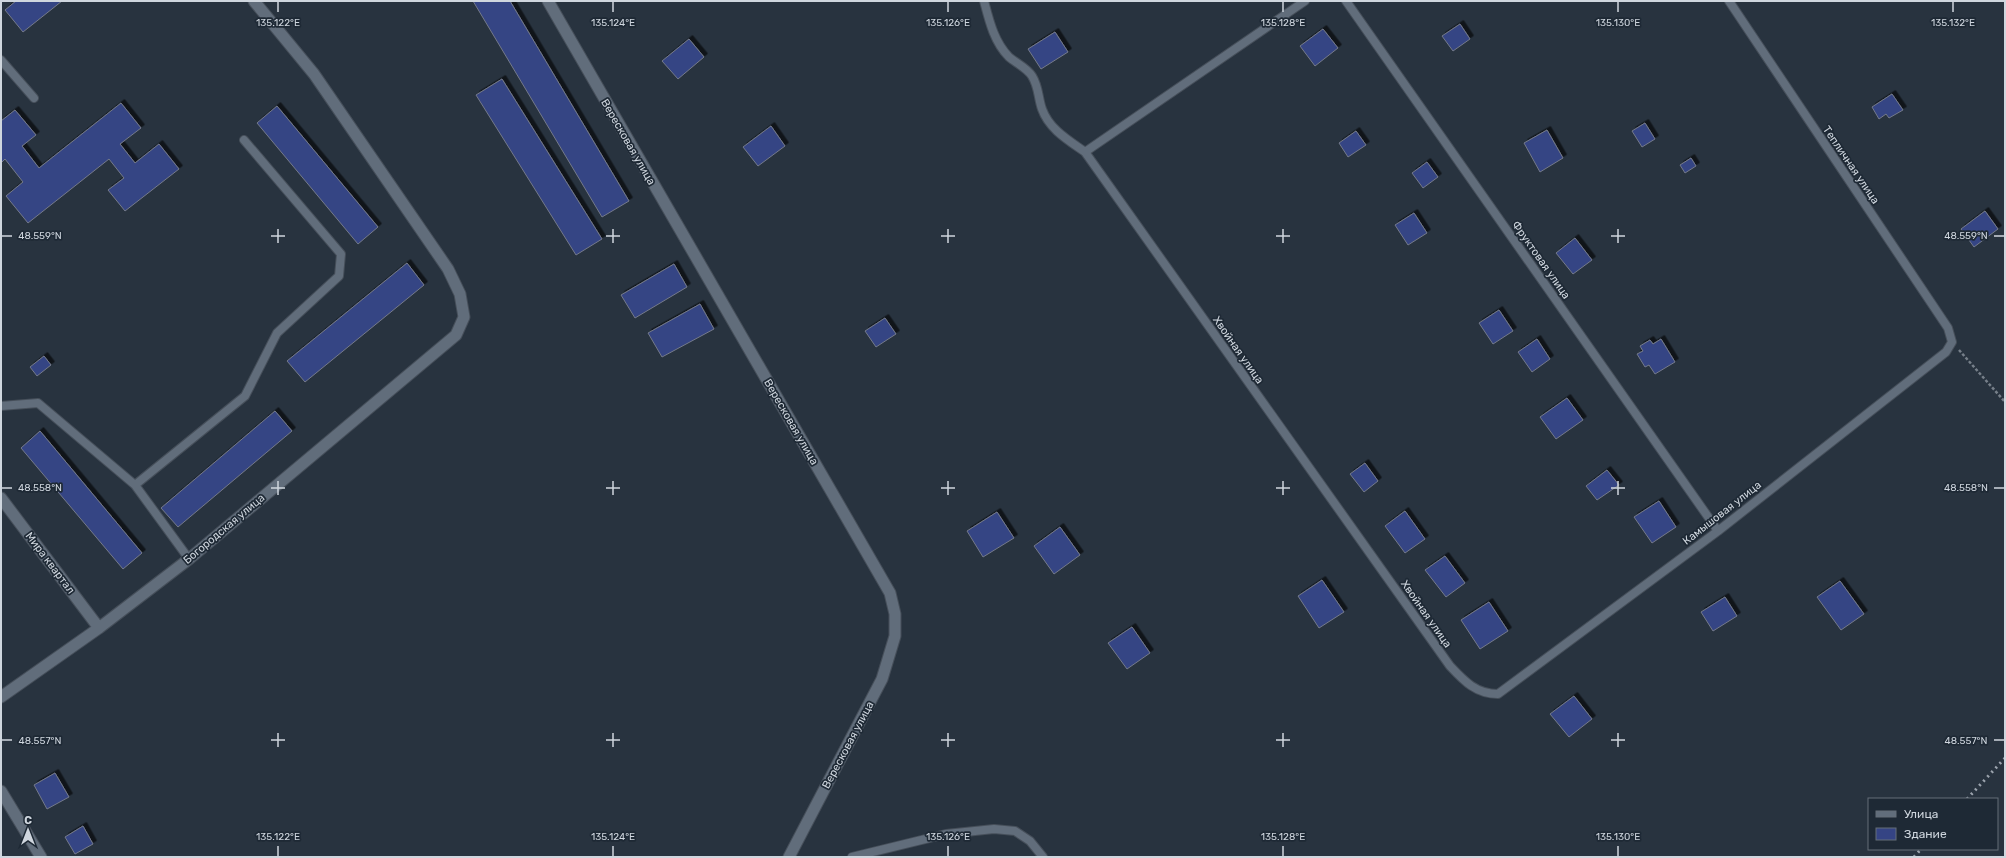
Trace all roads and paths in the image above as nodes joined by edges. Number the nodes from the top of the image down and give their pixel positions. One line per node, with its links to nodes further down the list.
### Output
1 (254, 1): 17 (street, Богородская улица)
2 (548, 1): 23 (street, Вересковая улица)
3 (984, 1): 10 (lane, Хвойная улица)
4 (1306, 1): 10 (lane)
5 (1346, 1): 16 (lane, Фруктовая улица)
6 (1729, 1): 11 (lane, Тепличная улица)
7 (1, 60): 8 (lane)
8 (34, 98)
9 (244, 140): 14 (lane)
10 (1085, 152): 19 (lane, Хвойная улица)
11 (1952, 342): 12 (path); 16 (lane, Камышовая улица)
12 (2005, 402)
13 (1, 406): 14 (lane)
14 (135, 485): 17 (lane)
15 (1, 498): 18 (street, Мира квартал)
16 (1718, 531): 19 (lane, Камышовая улица)
17 (189, 559): 18 (street, Богородская улица)
18 (100, 628): 20 (street, Богородская улица)
19 (1498, 694)
20 (1, 697)
21 (1, 791): 22 (street)
22 (41, 857)
23 (789, 857)
24 (852, 857): 25 (lane)
25 (1043, 857)

